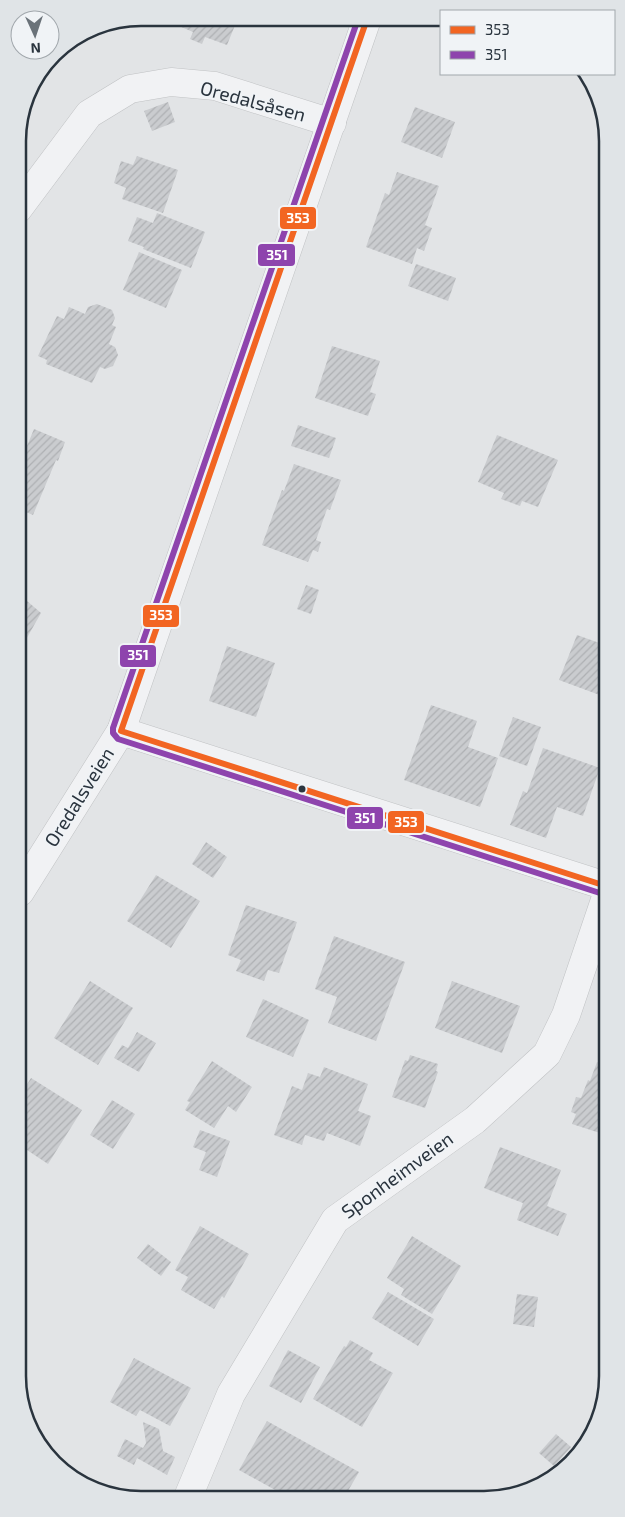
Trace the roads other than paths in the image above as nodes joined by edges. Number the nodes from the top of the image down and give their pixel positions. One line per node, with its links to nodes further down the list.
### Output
1 (365, 26): 2 (street, Oredalsveien)
2 (332, 123): 3 (street, Oredalsåsen); 4 (street, Oredalsveien)
3 (26, 198)
4 (121, 731): 5 (street, Oredalsveien); 6 (street)
5 (26, 882)
6 (599, 884)
7 (599, 918): 8 (street, Sponheimveien)
8 (191, 1491)

